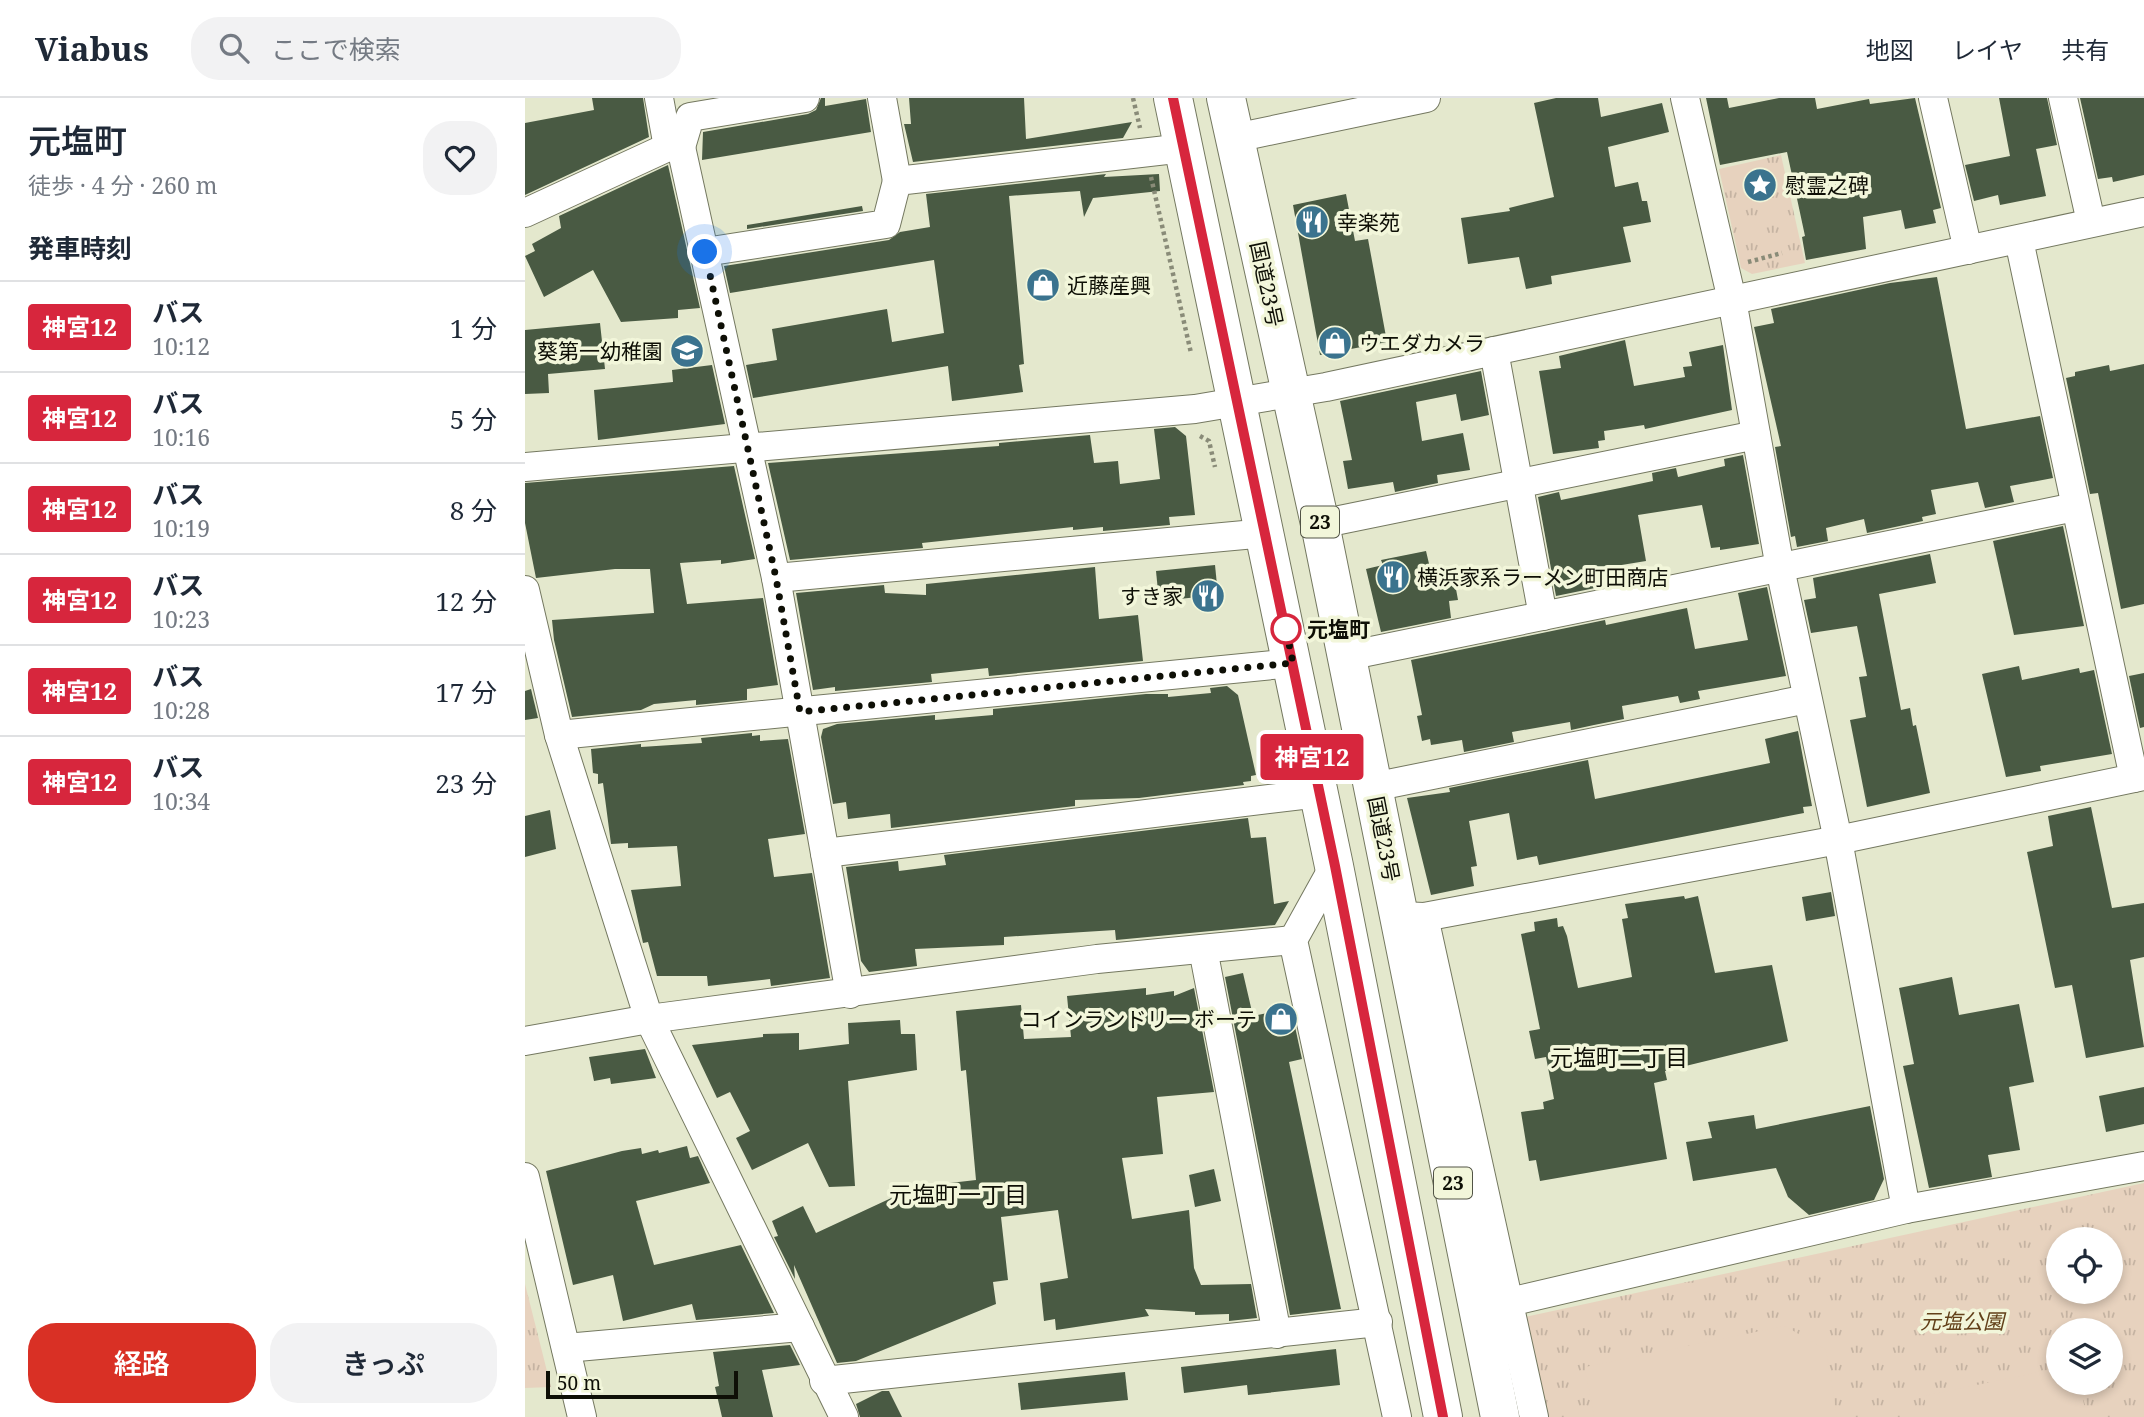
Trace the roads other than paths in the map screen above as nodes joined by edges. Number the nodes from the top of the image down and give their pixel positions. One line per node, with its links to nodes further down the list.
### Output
1 (659, 98): 11 (street)
2 (805, 98): 11 (street)
3 (882, 98): 13 (street)
4 (1173, 98): 12 (highway)
5 (1226, 98): 10 (highway, 国道23号 / 23)
6 (1426, 98): 10 (street)
7 (1685, 98): 20 (street)
8 (1933, 98): 18 (street)
9 (2063, 98): 16 (street)
10 (1234, 138): 22 (highway, 国道23号 / 23)
11 (674, 147): 15 (street); 19 (street)
12 (1184, 148): 13 (street); 23 (highway)
13 (897, 181): 19 (street)
14 (2144, 212): 16 (street)
15 (525, 214)
16 (2091, 222): 17 (street)
17 (2019, 240): 18 (street); 28 (street)
18 (1968, 250): 20 (street)
19 (705, 252): 25 (street)
20 (1732, 300): 21 (street); 24 (street)
21 (1494, 351): 22 (street); 27 (street)
22 (1291, 393): 23 (street); 29 (highway, 国道23号 / 23)
23 (1237, 402): 25 (street); 30 (highway)
24 (1756, 435): 27 (street); 31 (street)
25 (749, 449): 26 (street); 32 (street)
26 (525, 467)
27 (1517, 484): 29 (street); 34 (street)
28 (2075, 507): 31 (street); 40 (street)
29 (1320, 524): 35 (highway, 国道23号 / 23)
30 (1266, 533): 32 (street); 36 (highway)
31 (1780, 568): 34 (street); 37 (street)
32 (776, 578): 38 (street)
33 (525, 590): 39 (street)
34 (1543, 616): 35 (street)
35 (1347, 656): 41 (highway, 国道23号 / 23)
36 (1293, 663): 38 (street); 42 (highway)
37 (1807, 699): 41 (street); 43 (street)
38 (800, 712): 39 (street); 44 (street)
39 (559, 735): 50 (street)
40 (2139, 777): 43 (street)
41 (1373, 788): 46 (highway, 国道23号 / 23)
42 (1319, 793): 44 (street); 45 (highway)
43 (1838, 840): 46 (street); 54 (street)
44 (825, 853): 49 (street)
45 (1335, 866): 47 (street); 64 (highway)
46 (1410, 927): 55 (street); 65 (highway, 国道23号 / 23)
47 (1293, 940): 48 (street); 56 (street)
48 (1203, 949): 49 (street); 58 (street)
49 (850, 994): 50 (street)
50 (649, 1019): 51 (street); 57 (street)
51 (525, 1041)
52 (2144, 1166): 54 (street)
53 (525, 1177): 59 (street)
54 (1906, 1209): 55 (street)
55 (1510, 1302): 66 (street)
56 (1378, 1322): 58 (street); 63 (street)
57 (800, 1327): 59 (street); 60 (street)
58 (1277, 1334): 60 (street)
59 (566, 1348): 61 (street)
60 (824, 1381): 62 (street)
61 (582, 1417)
62 (844, 1417)
63 (1397, 1417)
64 (1443, 1417)
65 (1500, 1417)
66 (1534, 1417)

